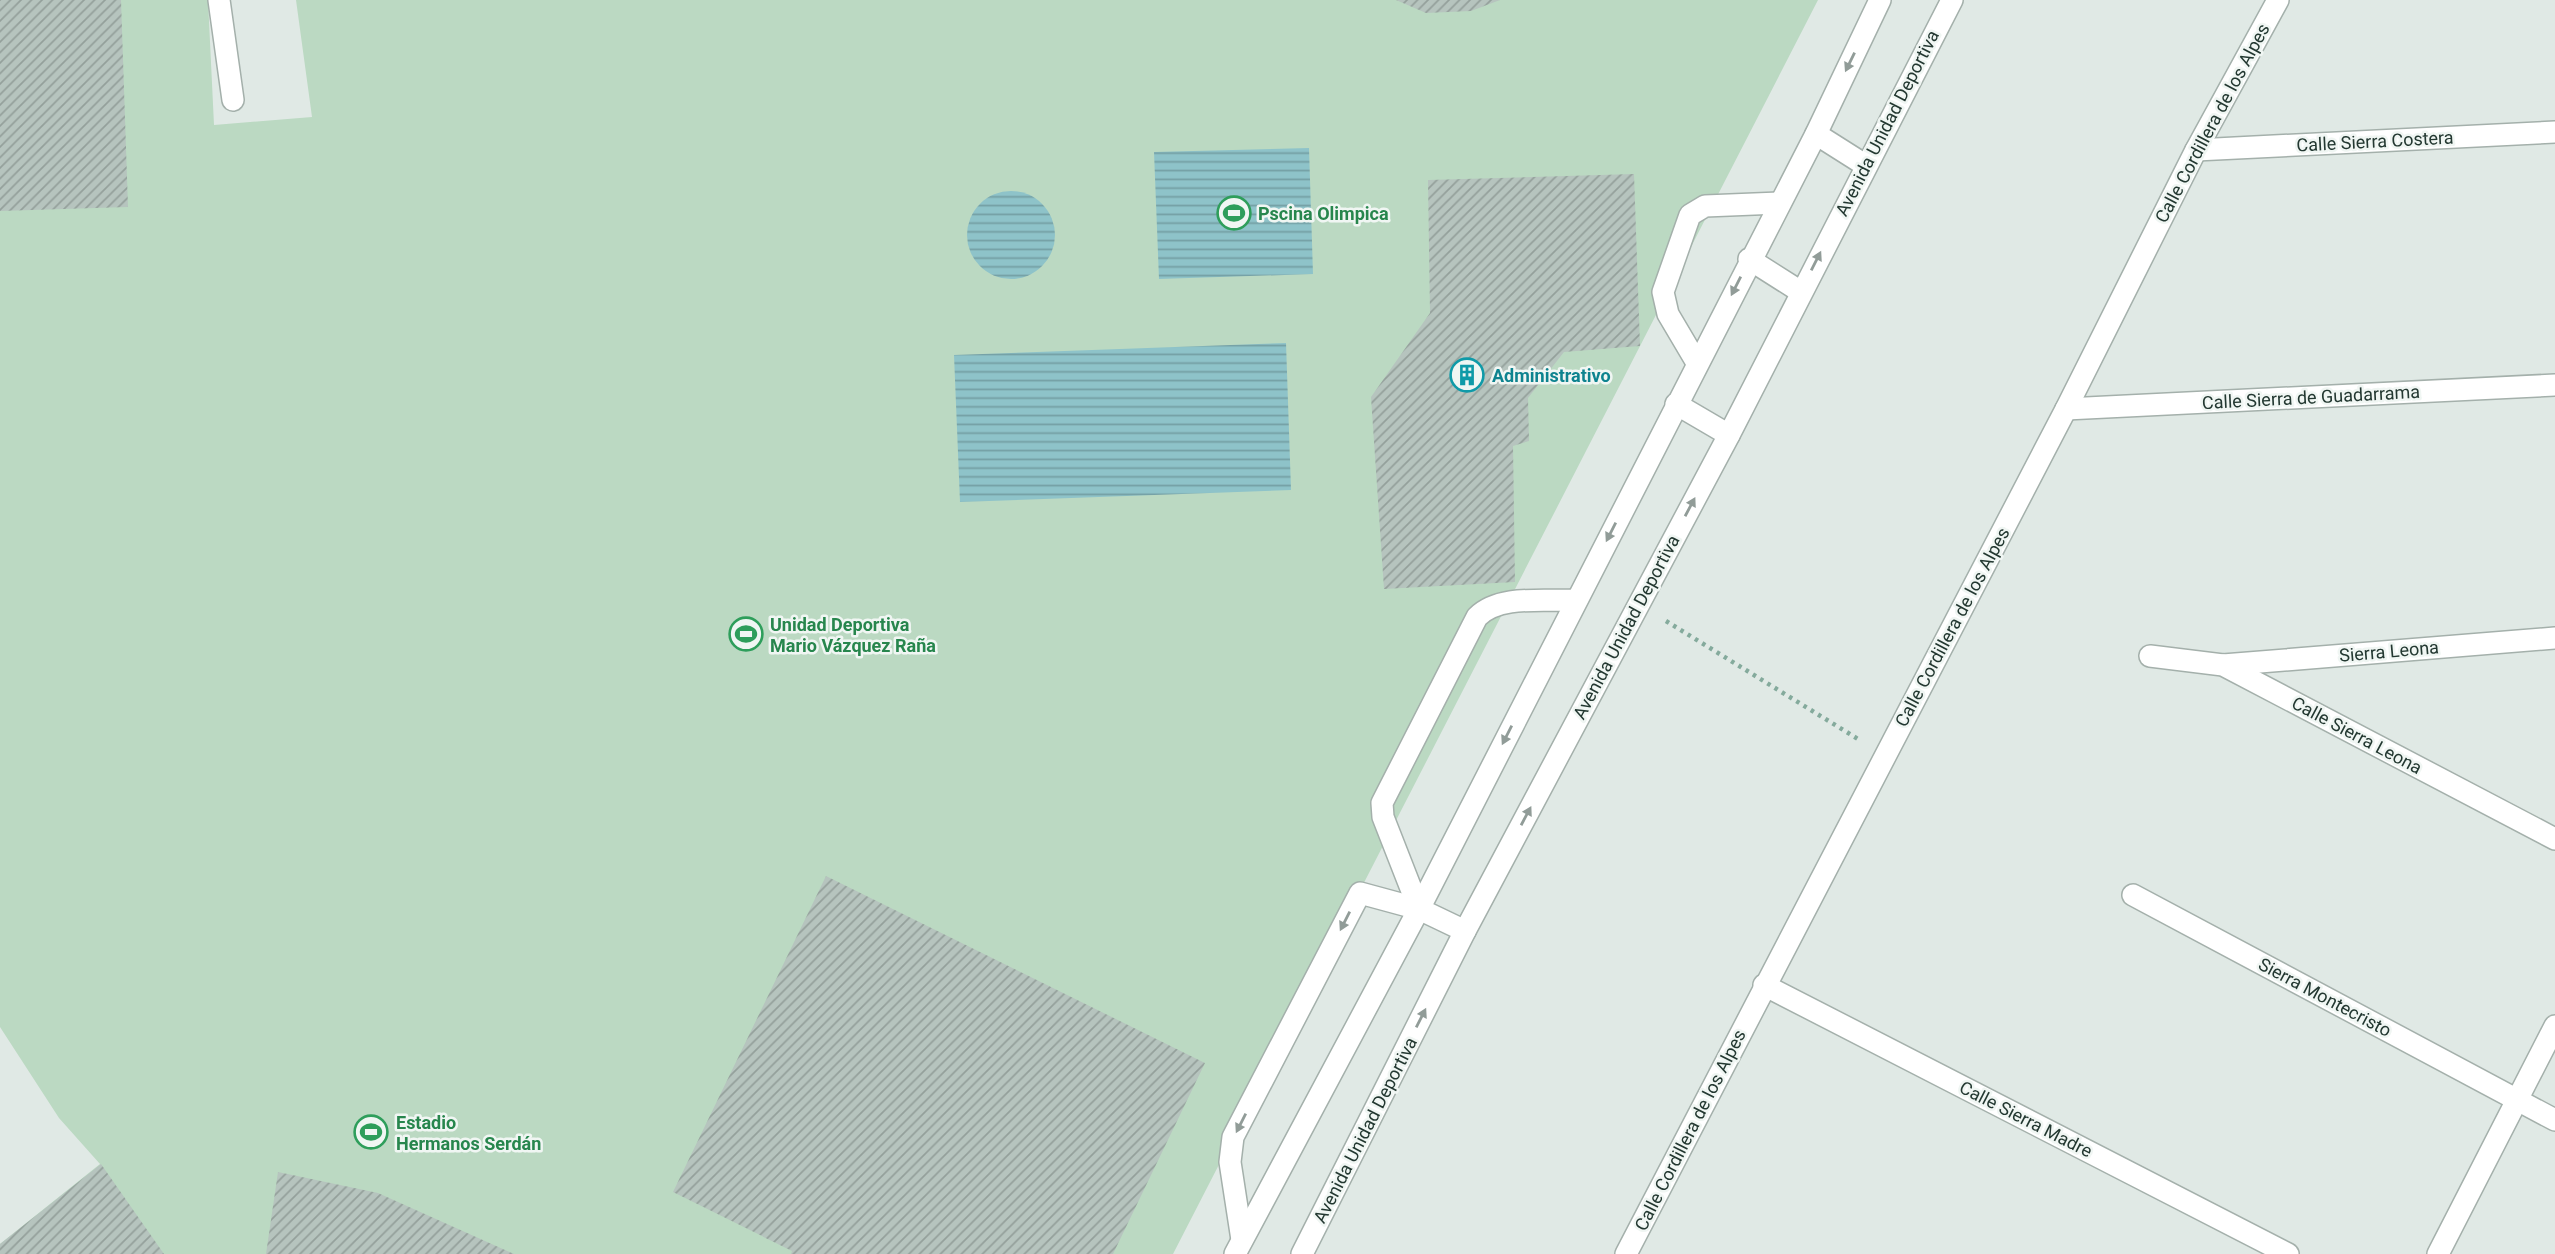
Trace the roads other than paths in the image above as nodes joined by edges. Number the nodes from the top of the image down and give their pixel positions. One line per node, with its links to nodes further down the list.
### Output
1 (219, 0): 5 (street)
2 (1880, 0): 7 (street, one-way to 7)
3 (1952, 0): 9 (street, Avenida Unidad Deportiva)
4 (2278, 0): 8 (street, Calle Cordillera de los Alpes)
5 (233, 100)
6 (2555, 132): 8 (street, Calle Sierra Costera)
7 (1816, 134): 9 (street); 10 (street)
8 (2196, 150): 16 (street, Calle Cordillera de los Alpes)
9 (1865, 165): 12 (street, Avenida Unidad Deportiva, one-way to 9)
10 (1779, 203): 11 (street); 13 (street)
11 (1749, 259): 12 (street); 13 (street, one-way to 13)
12 (1801, 292): 17 (street, Avenida Unidad Deportiva)
13 (1697, 363): 15 (street)
14 (2555, 385): 16 (street, Calle Sierra de Guadarrama)
15 (1676, 404): 17 (street); 18 (street, one-way to 18)
16 (2066, 409): 26 (street, Calle Cordillera de los Alpes)
17 (1729, 435): 25 (street, Avenida Unidad Deportiva, one-way to 17)
18 (1576, 600): 24 (street, one-way to 24); 24 (street)
19 (2555, 638): 21 (street, Sierra Leona)
20 (2150, 656): 21 (street, Calle Sierra Leona)
21 (2223, 665): 22 (street, Calle Sierra Leona)
22 (2555, 839)
23 (2133, 895): 28 (street, Sierra Montecristo)
24 (1419, 909): 25 (street); 30 (street); 30 (street, one-way to 30)
25 (1465, 931): 31 (street, Avenida Unidad Deportiva, one-way to 25)
26 (1764, 985): 32 (street, Calle Cordillera de los Alpes); 33 (street, Calle Sierra Madre)
27 (2555, 1026): 28 (street)
28 (2517, 1100): 29 (street, Sierra Montecristo); 34 (street)
29 (2555, 1120)
30 (1239, 1247)
31 (1302, 1254)
32 (1626, 1254)
33 (2288, 1254)
34 (2438, 1254)

